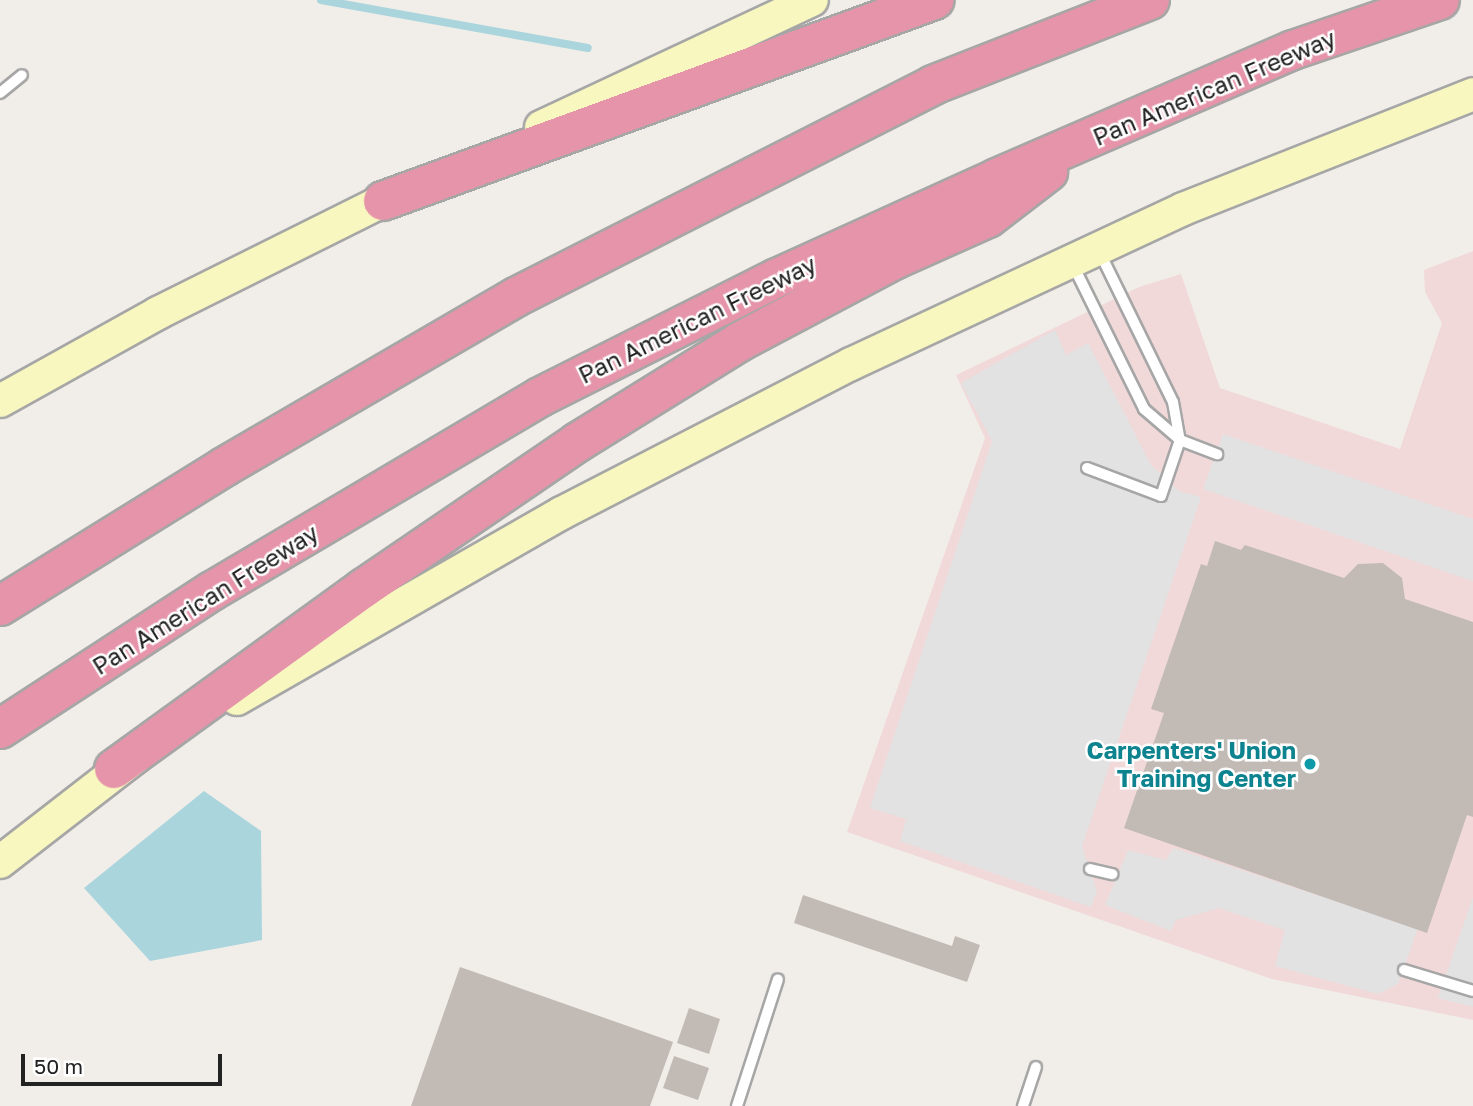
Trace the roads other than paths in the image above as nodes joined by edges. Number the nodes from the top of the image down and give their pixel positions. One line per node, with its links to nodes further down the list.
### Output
1 (812, 0): 9 (main road)
2 (934, 0): 9 (highway)
3 (1150, 0): 15 (highway)
4 (1440, 0): 8 (highway, Pan American Freeway)
5 (22, 75): 6 (lane)
6 (0, 93)
7 (1473, 94): 10 (main road)
8 (1091, 139): 16 (highway, Pan American Freeway); 17 (highway)
9 (383, 201): 11 (main road)
10 (1084, 253): 12 (lane); 12 (lane); 17 (main road)
11 (0, 401)
12 (1180, 440): 13 (lane); 14 (lane)
13 (1217, 454)
14 (1087, 468)
15 (0, 606)
16 (0, 729)
17 (114, 769): 18 (main road)
18 (0, 862)
19 (1090, 869): 20 (lane)
20 (1112, 874)
21 (1404, 970): 23 (lane)
22 (778, 979): 25 (lane)
23 (1473, 991)
24 (1036, 1067): 26 (lane)
25 (737, 1106)
26 (1023, 1106)

